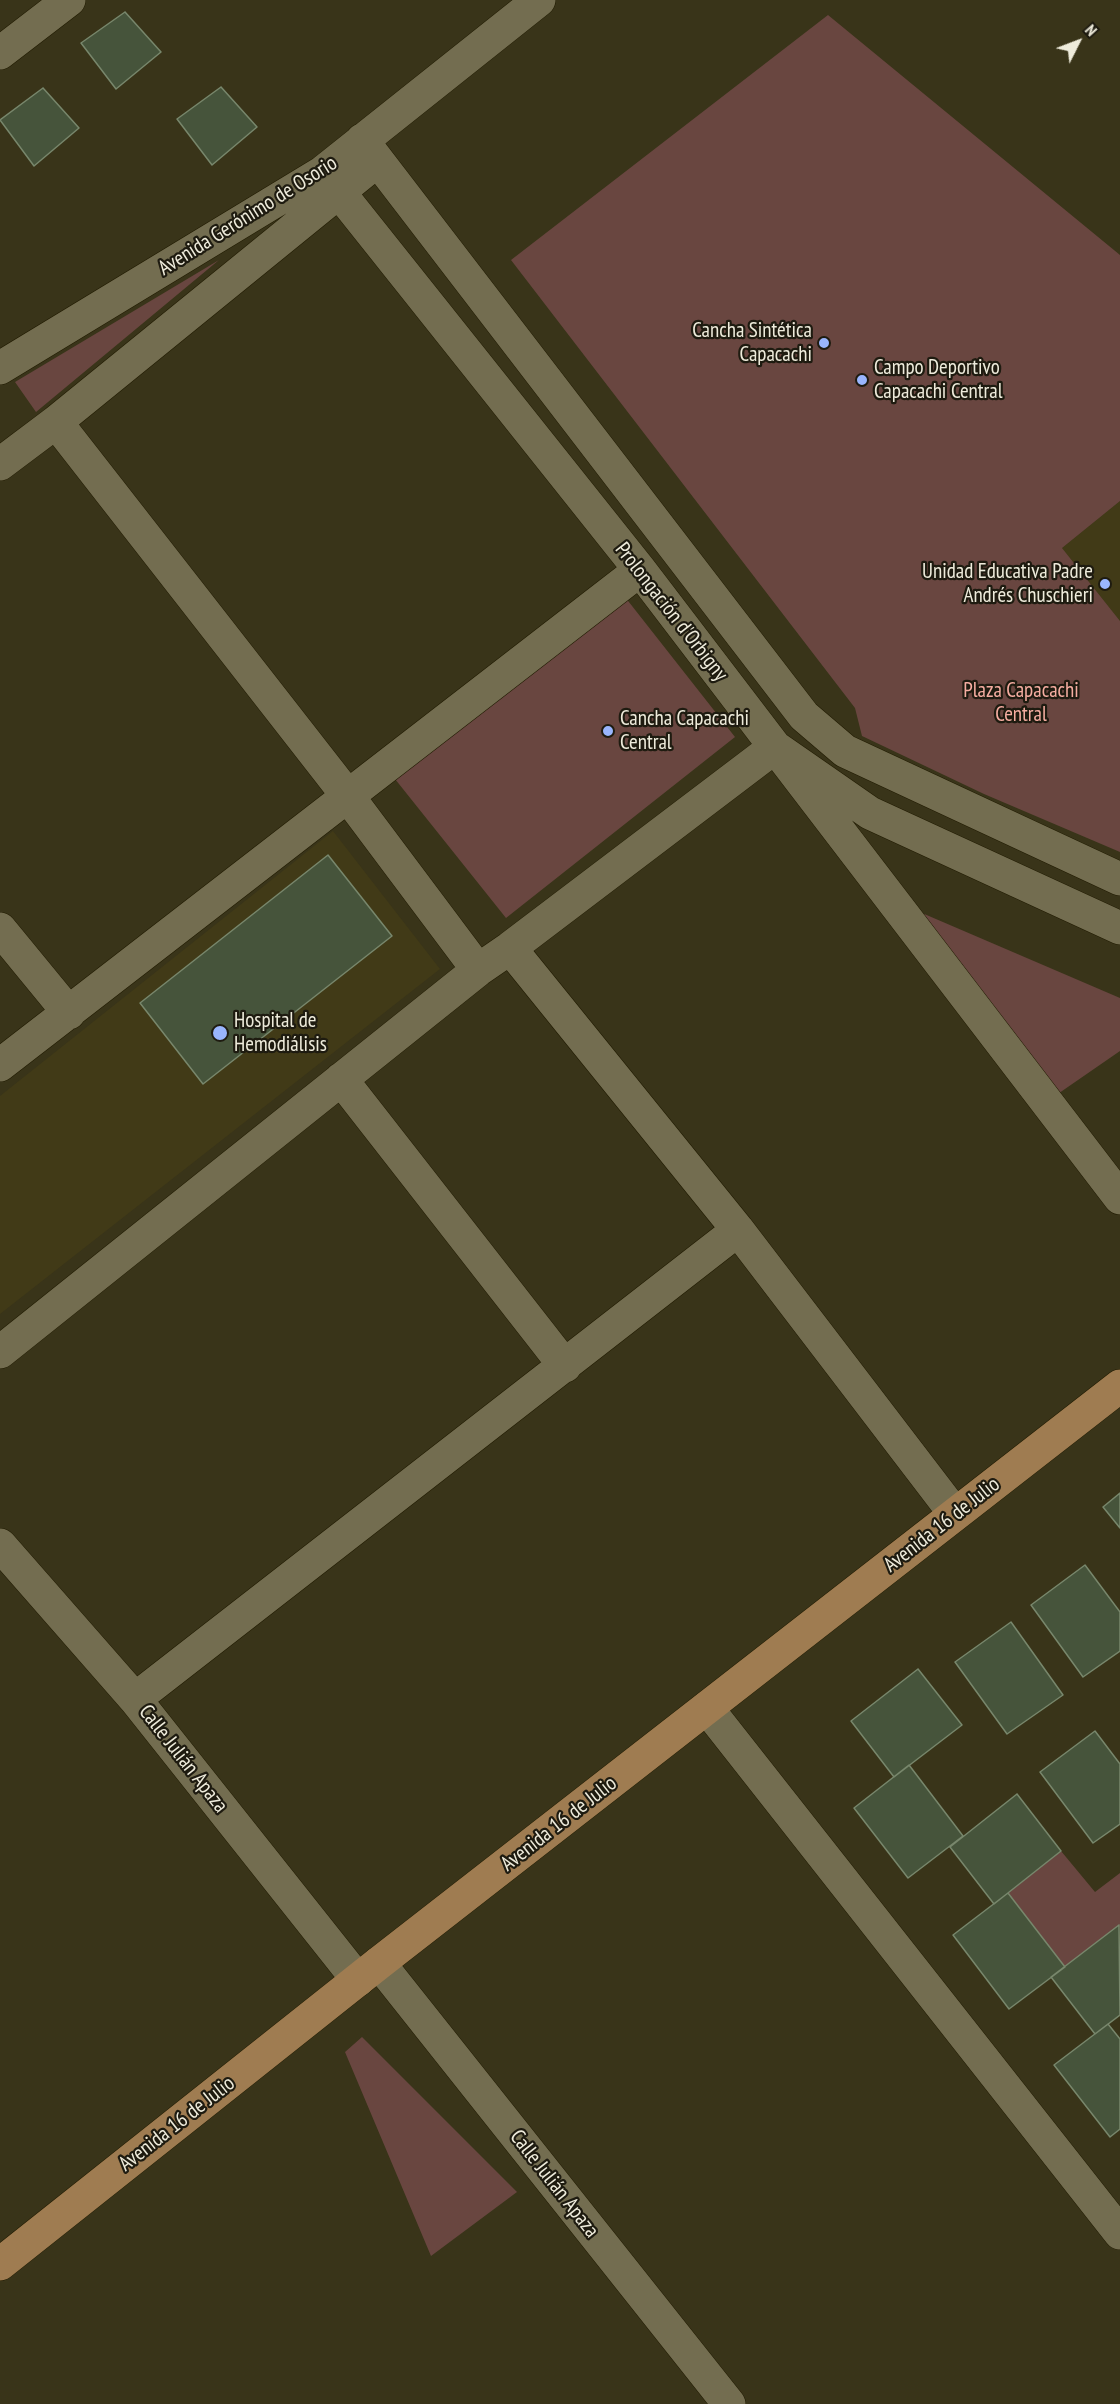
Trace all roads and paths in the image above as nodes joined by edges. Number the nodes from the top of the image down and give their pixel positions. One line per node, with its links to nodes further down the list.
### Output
1 (539, 0): 4 (street, Avenida Gerónimo de Osorio)
2 (66, 1): 3 (street)
3 (0, 53)
4 (370, 151): 5 (street, Avenida Gerónimo de Osorio); 12 (street, Prolongación d'Orbigny)
5 (331, 182): 6 (street, Avenida Gerónimo de Osorio); 7 (street, Avenida Gerónimo de Osorio); 9 (street, Prolongación d'Orbigny)
6 (0, 368)
7 (56, 422): 8 (street, Avenida Gerónimo de Osorio); 11 (street)
8 (0, 464)
9 (640, 570): 10 (street, Prolongación d'Orbigny); 11 (street)
10 (775, 747): 13 (street, Prolongación d'Orbigny); 15 (street); 20 (street)
11 (347, 795): 16 (street); 17 (street)
12 (1120, 879)
13 (1120, 928)
14 (0, 929): 17 (street)
15 (510, 948): 16 (street); 21 (street)
16 (478, 970): 19 (street)
17 (69, 1013): 18 (street)
18 (0, 1065)
19 (341, 1078): 22 (street); 23 (street)
20 (1120, 1198)
21 (738, 1230): 23 (street); 25 (street)
22 (0, 1352)
23 (565, 1366): 27 (street)
24 (1120, 1386): 25 (main road, Avenida 16 de Julio)
25 (956, 1514): 28 (main road, Avenida 16 de Julio)
26 (0, 1545): 27 (street, Calle Julián Apaza)
27 (135, 1699): 29 (street, Calle Julián Apaza)
28 (707, 1708): 29 (main road, Avenida 16 de Julio); 30 (street)
29 (369, 1972): 31 (main road, Avenida 16 de Julio); 32 (street, Calle Julián Apaza)
30 (1120, 2233)
31 (0, 2264)
32 (729, 2404)

